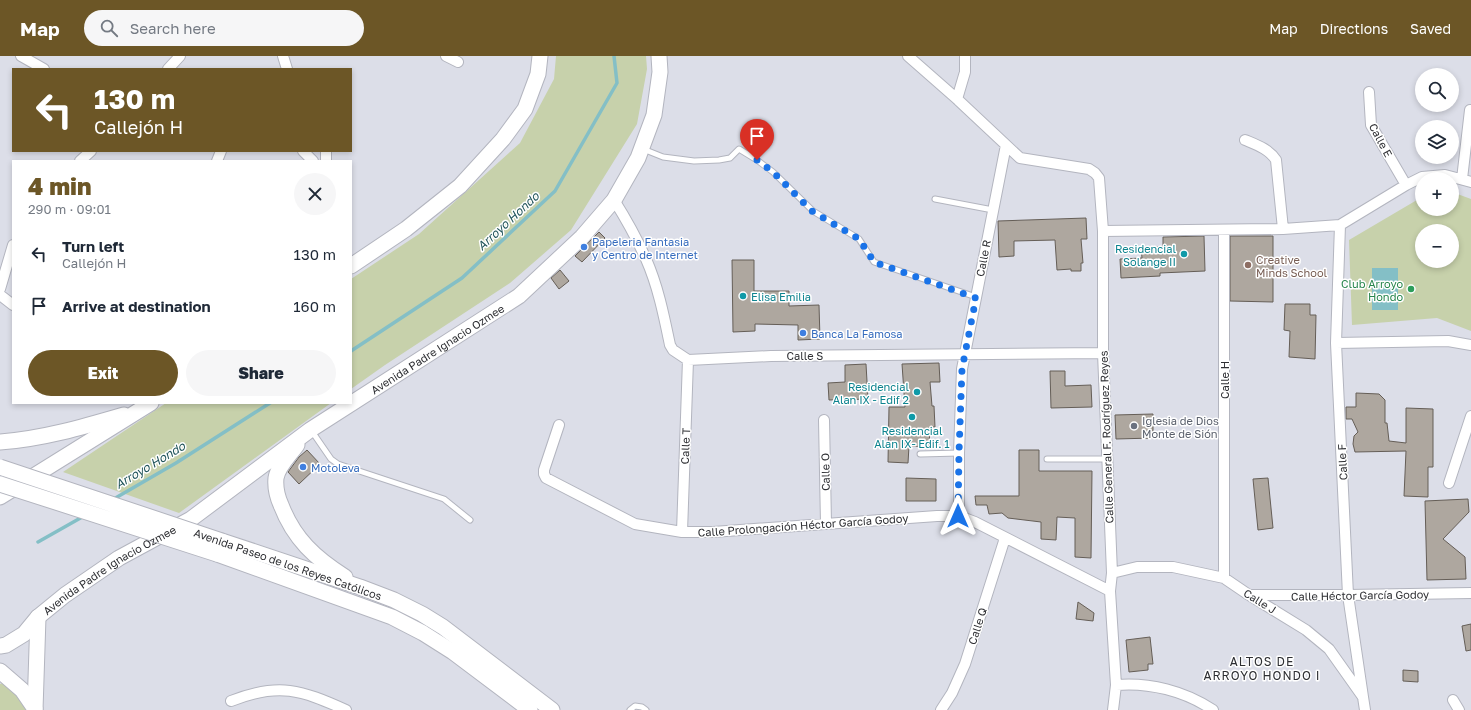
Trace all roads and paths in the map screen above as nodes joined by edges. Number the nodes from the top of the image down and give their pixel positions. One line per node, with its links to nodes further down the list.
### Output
1 (21, 56): 10 (street)
2 (180, 56): 11 (street)
3 (283, 56): 12 (street)
4 (446, 56): 9 (street)
5 (540, 56): 33 (main road)
6 (659, 56): 18 (main road, Avenida Padre Ignacio Ozmee)
7 (908, 56): 14 (street)
8 (965, 56): 14 (street)
9 (458, 62)
10 (42, 68)
11 (169, 68)
12 (287, 68)
13 (1368, 92): 24 (street, Calle E)
14 (957, 99): 17 (street)
15 (1470, 110): 23 (street)
16 (1245, 140): 29 (street)
17 (1006, 145): 27 (street, Calle R); 31 (street, Calle General F. Rodríguez Reyes)
18 (641, 148): 26 (main road, Avenida Padre Ignacio Ozmee); 36 (lane)
19 (90, 152): 21 (street)
20 (304, 152): 22 (street)
21 (81, 160)
22 (312, 160)
23 (1466, 180): 24 (street)
24 (1406, 185): 28 (street)
25 (935, 199): 27 (lane)
26 (614, 200): 42 (street); 43 (main road, Avenida Padre Ignacio Ozmee)
27 (993, 210): 36 (street, Calle R)
28 (1340, 225): 29 (street); 38 (street, Calle F)
29 (1283, 229): 30 (street)
30 (1224, 230): 31 (street); 66 (street, Calle H)
31 (1103, 231): 40 (street, Calle General F. Rodríguez Reyes)
32 (12, 248): 34 (street)
33 (352, 265)
34 (0, 289)
35 (0, 295): 37 (street)
36 (976, 298): 41 (street, Calle R)
37 (12, 304)
38 (1336, 343): 39 (street); 71 (street, Calle F)
39 (1471, 345)
40 (1103, 353): 41 (street, Calle S); 54 (street, Calle General F. Rodríguez Reyes)
41 (965, 355): 42 (street, Calle S); 51 (street, Calle R)
42 (688, 360): 62 (street, Calle T)
43 (352, 403)
44 (350, 404): 49 (main road, Avenida Padre Ignacio Ozmee)
45 (146, 406): 50 (main road); 58 (main road)
46 (1471, 416): 56 (street)
47 (824, 420): 61 (street, Calle O)
48 (559, 425): 62 (street, Calle Prolongación Héctor García Godoy)
49 (309, 430): 60 (lane); 67 (main road); 72 (main road, Avenida Padre Ignacio Ozmee)
50 (0, 442)
51 (959, 452): 52 (lane); 59 (street, Calle R)
52 (920, 454)
53 (1048, 459): 54 (lane)
54 (1107, 459): 65 (street, Calle General F. Rodríguez Reyes)
55 (0, 467): 64 (main road, Avenida Paseo de los Reyes Católicos, bridge)
56 (1449, 483)
57 (0, 484): 64 (main road, Avenida Paseo de los Reyes Católicos, bridge)
58 (0, 497)
59 (958, 516): 61 (street, Calle Prolongación Héctor García Godoy); 63 (street, Calle Prolongación Héctor García Godoy)
60 (470, 520)
61 (826, 524): 62 (street, Calle Prolongación Héctor García Godoy)
62 (682, 532)
63 (1005, 538): 68 (street, Calle Prolongación Héctor García Godoy); 85 (street, Calle Q)
64 (220, 548): 67 (main road, Avenida Paseo de los Reyes Católicos); 81 (main road, Avenida Paseo de los Reyes Católicos)
65 (1112, 573): 66 (street, Calle J); 68 (street, Calle General F. Rodríguez Reyes)
66 (1224, 578): 70 (street, Calle J)
67 (360, 588): 82 (main road, Avenida Paseo de los Reyes Católicos)
68 (1110, 591): 75 (street, Calle General F. Rodríguez Reyes)
69 (1471, 593): 71 (street, Calle Héctor García Godoy)
70 (1249, 595): 71 (street, Calle Héctor García Godoy); 76 (street, Calle J)
71 (1348, 595): 76 (street, Calle F)
72 (38, 617): 73 (main road, Avenida Padre Ignacio Ozmee); 79 (main road)
73 (0, 646)
74 (0, 671): 79 (main road)
75 (1116, 685): 86 (street, Calle General F. Rodríguez Reyes); 87 (street)
76 (1363, 697): 88 (street, Calle J)
77 (1453, 700): 89 (street)
78 (231, 701): 80 (street)
79 (35, 710)
80 (346, 710)
81 (530, 710)
82 (552, 710)
83 (630, 710): 84 (lane)
84 (646, 710)
85 (941, 710)
86 (1113, 710)
87 (1213, 710)
88 (1365, 710)
89 (1459, 710)

